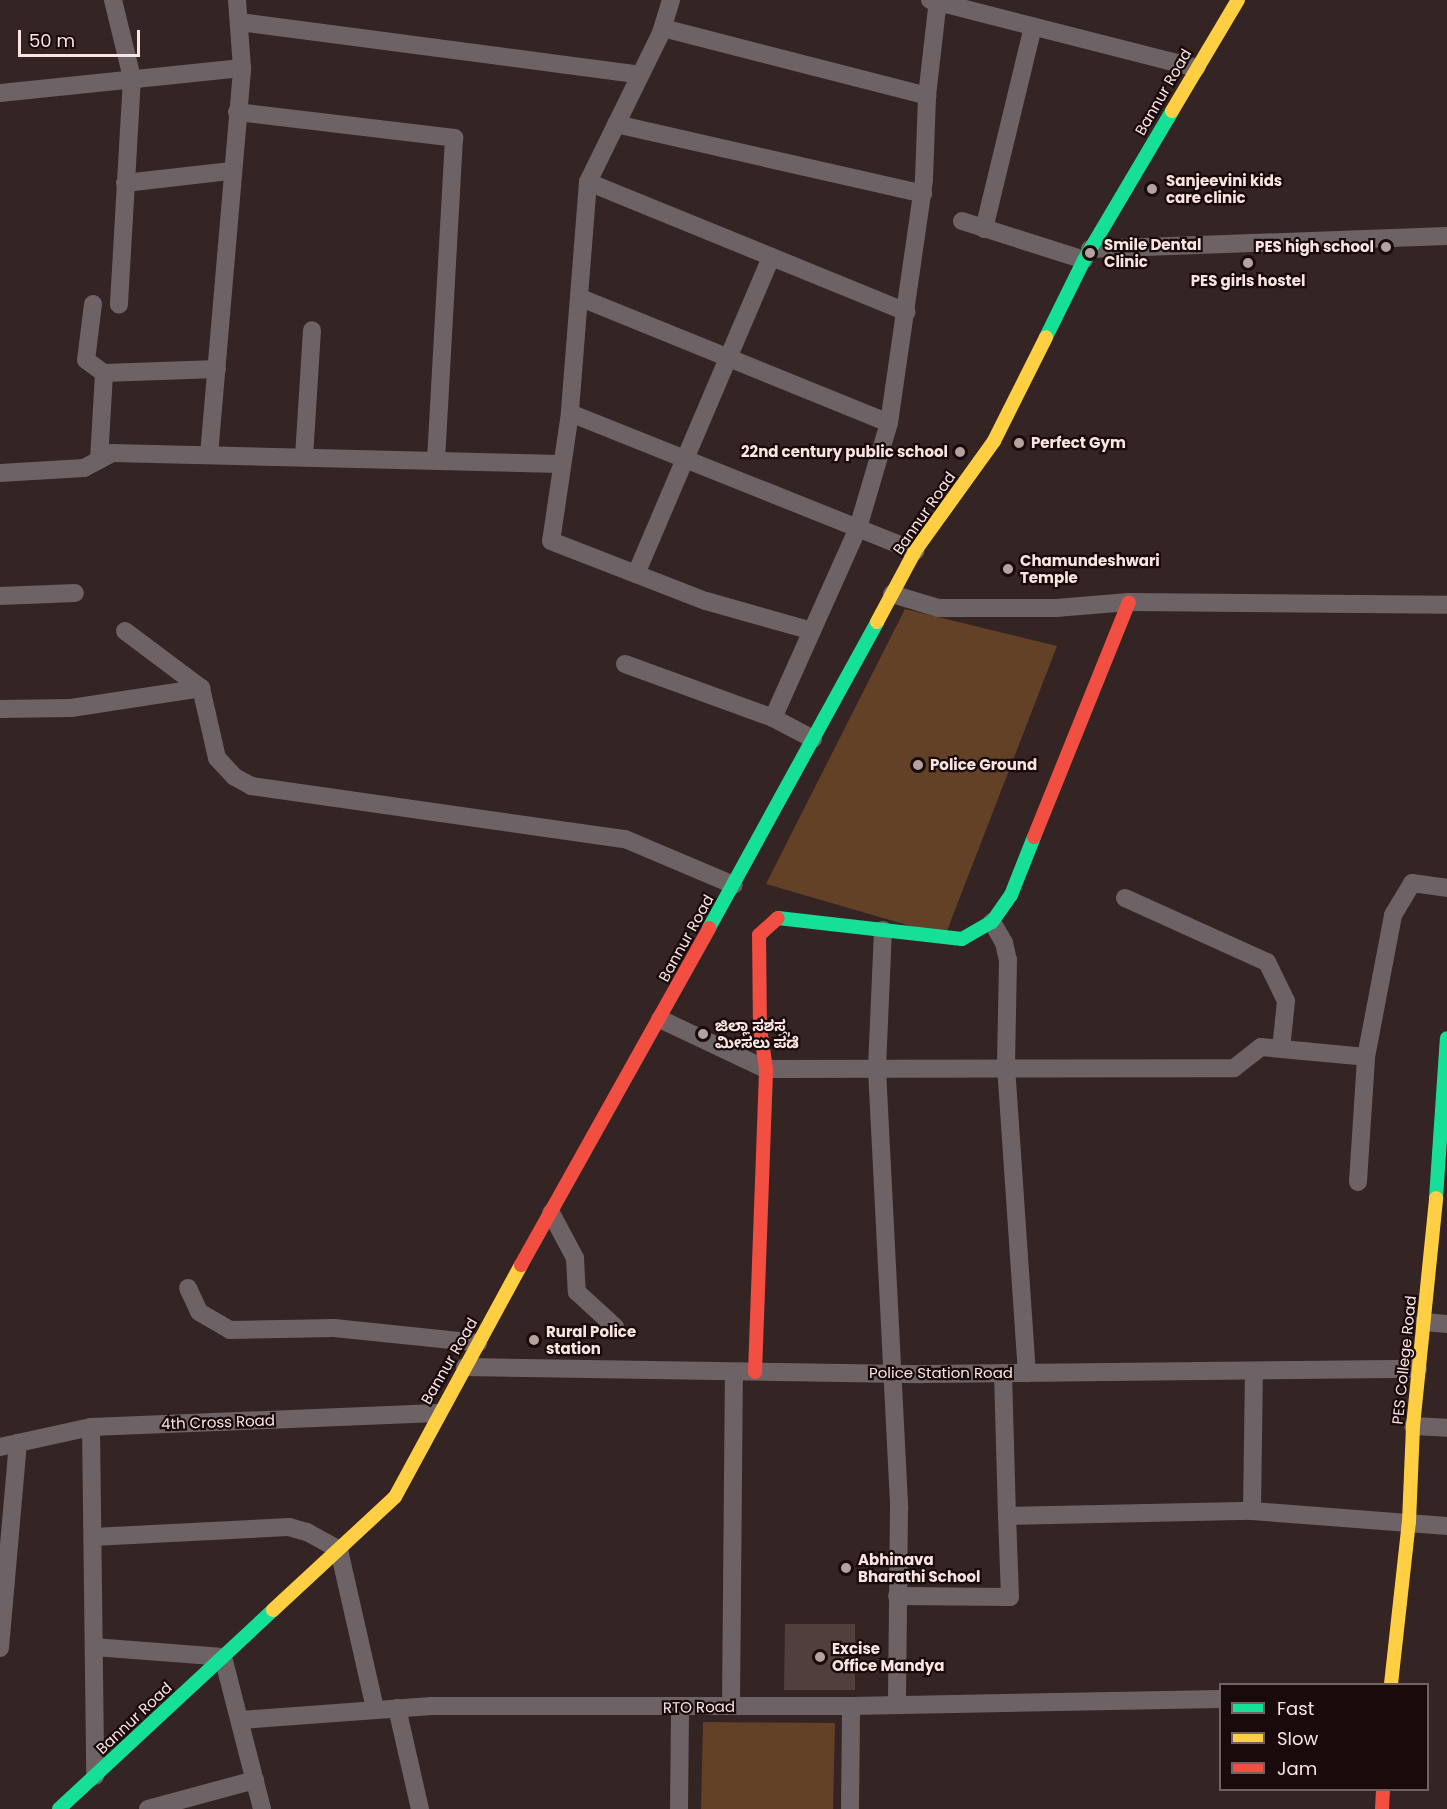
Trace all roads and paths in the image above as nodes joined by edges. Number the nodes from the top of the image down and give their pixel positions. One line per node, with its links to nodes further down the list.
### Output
1 (113, 0): 12 (street)
2 (237, 0): 6 (street)
3 (671, 0): 8 (street)
4 (1238, 0): 10 (main road, Bannur Road)
5 (935, 1): 7 (street); 14 (street)
6 (240, 22): 9 (street); 11 (street)
7 (1033, 27): 10 (street); 22 (street)
8 (663, 28): 11 (street); 14 (street)
9 (242, 68): 12 (street); 15 (street)
10 (1196, 68): 24 (main road, Bannur Road)
11 (640, 75): 16 (street)
12 (132, 78): 13 (street); 19 (street)
13 (0, 93)
14 (927, 96): 20 (street)
15 (237, 112): 17 (street); 39 (street)
16 (616, 124): 18 (street); 20 (street)
17 (231, 171): 19 (street); 32 (street)
18 (588, 182): 25 (street); 26 (street)
19 (124, 183): 28 (street)
20 (922, 194): 29 (street)
21 (962, 221): 22 (street)
22 (984, 230): 24 (street)
23 (1447, 236): 24 (street)
24 (1087, 255): 44 (main road, Bannur Road)
25 (771, 257): 29 (street); 31 (street)
26 (581, 298): 31 (street); 34 (street)
27 (93, 304): 33 (street)
28 (119, 305)
29 (906, 312): 35 (street)
30 (312, 330): 37 (street)
31 (728, 357): 35 (street); 40 (street)
32 (217, 369): 33 (street); 36 (street)
33 (104, 373): 38 (street)
34 (570, 413): 40 (street); 41 (street)
35 (889, 423): 43 (street)
36 (209, 455): 37 (street); 38 (street)
37 (304, 457): 39 (street)
38 (99, 460): 42 (street)
39 (436, 460): 41 (street)
40 (686, 462): 43 (street); 45 (street)
41 (561, 464): 45 (street)
42 (0, 473)
43 (858, 528): 44 (street); 52 (street)
44 (915, 551): 47 (main road, Bannur Road)
45 (636, 574): 52 (street)
46 (75, 593): 48 (street)
47 (892, 594): 49 (street); 57 (main road, Bannur Road)
48 (0, 596)
49 (1129, 602): 50 (street); 61 (main road)
50 (1447, 605)
51 (125, 631): 54 (street)
52 (812, 632): 56 (street)
53 (625, 664): 56 (street)
54 (201, 688): 55 (street); 58 (street)
55 (0, 709)
56 (773, 718): 57 (street)
57 (813, 739): 58 (main road, Bannur Road)
58 (734, 885): 63 (main road, Bannur Road)
59 (1447, 888): 66 (street)
60 (1125, 898): 65 (street)
61 (992, 922): 62 (main road); 67 (street)
62 (883, 930): 68 (main road); 69 (street)
63 (660, 1019): 68 (street); 71 (main road, Bannur Road)
64 (1447, 1038): 73 (main road, PES College Road)
65 (1281, 1049): 66 (street); 67 (street)
66 (1366, 1057): 70 (street)
67 (1006, 1066): 69 (street); 84 (street)
68 (766, 1069): 69 (street); 81 (main road)
69 (877, 1069): 82 (street)
70 (1358, 1182)
71 (551, 1214): 75 (street); 76 (main road, Bannur Road)
72 (188, 1288): 76 (street)
73 (1424, 1322): 74 (street); 78 (main road, PES College Road)
74 (1447, 1324)
75 (615, 1327)
76 (478, 1343): 77 (main road, Bannur Road)
77 (465, 1367): 79 (street, Police Station Road); 85 (main road, Bannur Road)
78 (1418, 1369): 80 (street, Police Station Road); 86 (main road, PES College Road)
79 (734, 1371): 81 (street, Police Station Road); 104 (street)
80 (1254, 1371): 84 (street, Police Station Road); 90 (street)
81 (755, 1372): 82 (street, Police Station Road)
82 (890, 1373): 83 (street, Police Station Road); 97 (street)
83 (1003, 1373): 84 (street, Police Station Road); 91 (street)
84 (1027, 1373)
85 (438, 1413): 87 (street, 4th Cross Road); 95 (main road, Bannur Road)
86 (1413, 1426): 88 (street); 92 (main road, PES College Road)
87 (91, 1427): 89 (street, 4th Cross Road); 94 (street)
88 (1447, 1428)
89 (9, 1445): 96 (street)
90 (1252, 1511): 91 (street); 92 (street)
91 (1007, 1516): 97 (street)
92 (1409, 1522): 93 (street); 101 (main road, PES College Road)
93 (1447, 1526)
94 (93, 1537): 95 (street); 98 (street)
95 (339, 1550): 100 (main road, Bannur Road); 108 (street)
96 (4, 1560): 99 (street)
97 (897, 1596): 103 (street)
98 (94, 1647): 100 (street); 110 (street)
99 (0, 1648)
100 (223, 1657): 109 (street); 110 (main road, Bannur Road)
101 (1391, 1683)
102 (1219, 1699): 103 (street, RTO Road)
103 (897, 1704): 105 (street, RTO Road)
104 (731, 1706): 105 (street, RTO Road); 106 (street, RTO Road)
105 (852, 1706): 118 (street)
106 (680, 1707): 107 (street, RTO Road); 117 (street)
107 (397, 1708): 108 (street, RTO Road); 116 (street)
108 (375, 1709): 109 (street, RTO Road)
109 (241, 1720): 111 (street)
110 (95, 1776): 113 (main road, Bannur Road)
111 (255, 1780): 114 (street); 115 (street)
112 (1383, 1791): 119 (main road)
113 (59, 1809)
114 (148, 1809)
115 (262, 1809)
116 (420, 1809)
117 (679, 1809)
118 (850, 1809)
119 (1382, 1809)

